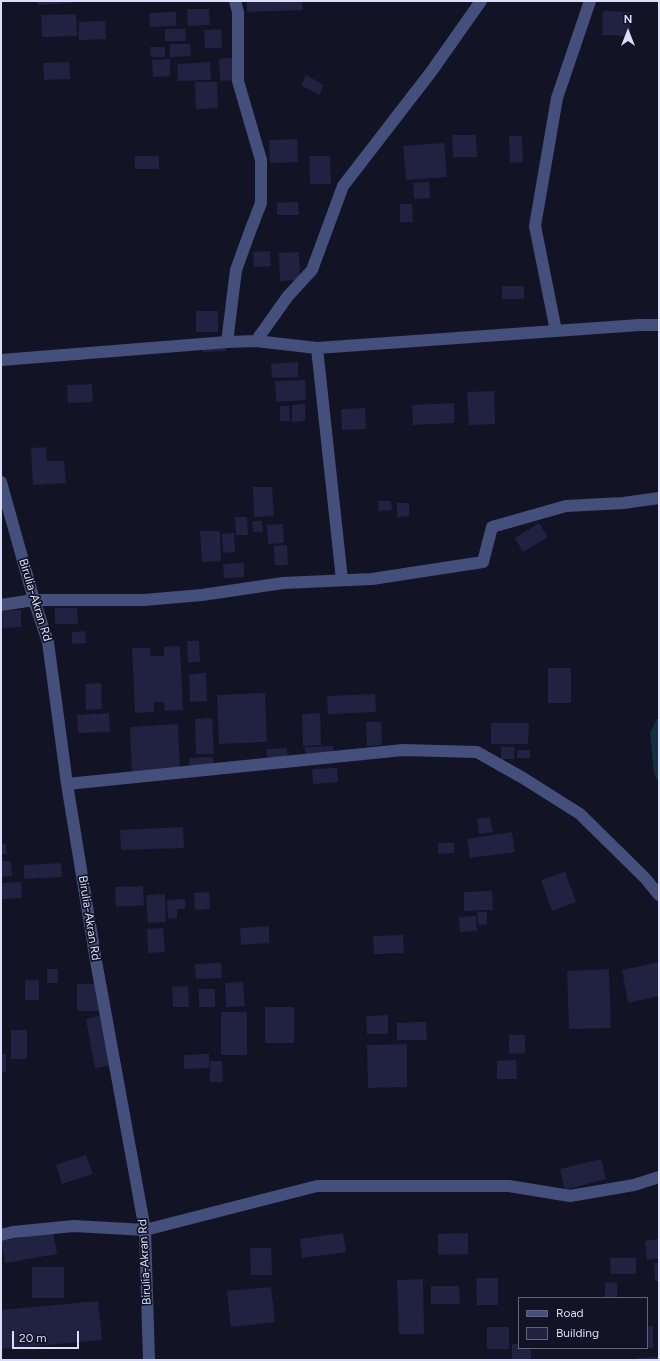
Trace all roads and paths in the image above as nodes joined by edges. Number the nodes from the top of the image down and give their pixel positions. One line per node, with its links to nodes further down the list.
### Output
1 (235, 1): 7 (street)
2 (480, 1): 6 (street)
3 (590, 1): 5 (street)
4 (659, 325): 5 (street)
5 (556, 331): 8 (street)
6 (256, 341): 7 (street); 8 (street)
7 (227, 342): 9 (street)
8 (317, 348): 12 (street)
9 (1, 360)
10 (1, 482): 13 (street, Birulia-Akran Rd)
11 (659, 498): 12 (street)
12 (342, 580): 13 (street)
13 (34, 600): 14 (street); 15 (street, Birulia-Akran Rd)
14 (1, 605)
15 (67, 784): 16 (street); 18 (street, Birulia-Akran Rd)
16 (659, 895)
17 (659, 1178): 18 (street)
18 (145, 1230): 19 (street); 20 (street, Birulia-Akran Rd)
19 (1, 1235)
20 (149, 1360)

